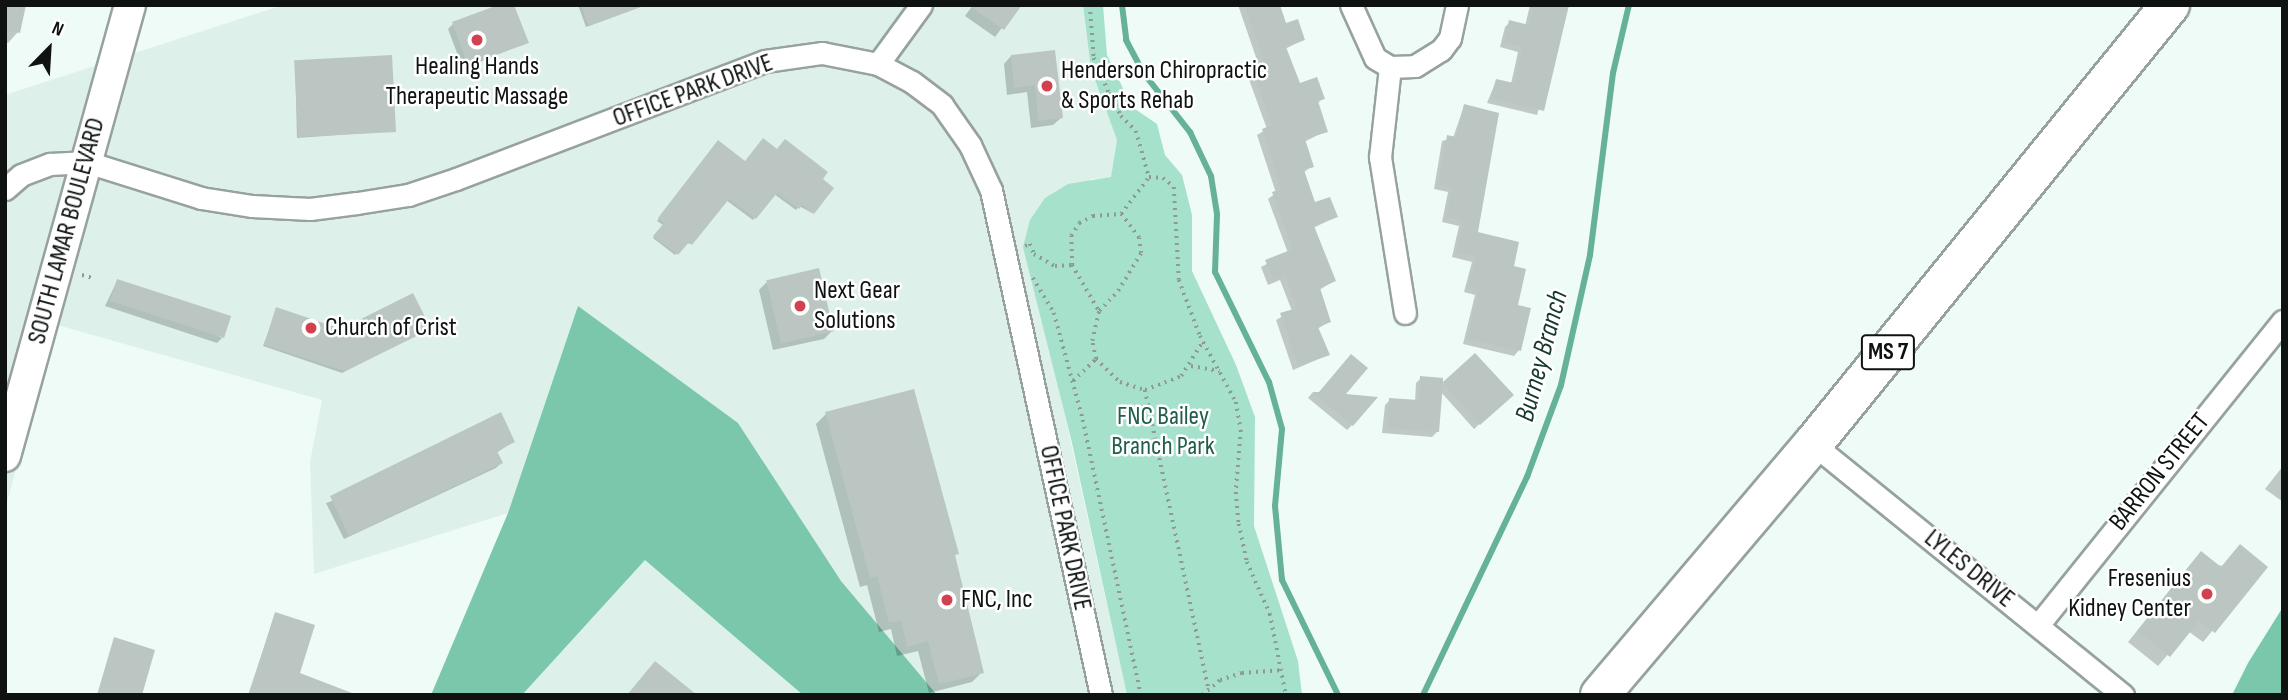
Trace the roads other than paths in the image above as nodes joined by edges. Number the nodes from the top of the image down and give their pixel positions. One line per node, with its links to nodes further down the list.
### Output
1 (130, 5): 8 (street, SOUTH LAMAR BOULEVARD)
2 (921, 5): 6 (street)
3 (1351, 5): 7 (street)
4 (1457, 5): 7 (street)
5 (2170, 5): 12 (highway, MS 7)
6 (878, 64): 8 (street, OFFICE PARK DRIVE); 15 (street, OFFICE PARK DRIVE)
7 (1390, 68): 10 (street)
8 (87, 162): 9 (street, OFFICE PARK DRIVE); 13 (street, SOUTH LAMAR BOULEVARD)
9 (5, 189)
10 (1405, 313)
11 (2283, 321): 14 (street, BARRON STREET)
12 (1813, 444): 14 (street, LYLES DRIVE); 16 (highway, MS 7)
13 (5, 456)
14 (2039, 624): 17 (street, LYLES DRIVE)
15 (1101, 695)
16 (1600, 695)
17 (2123, 695)

